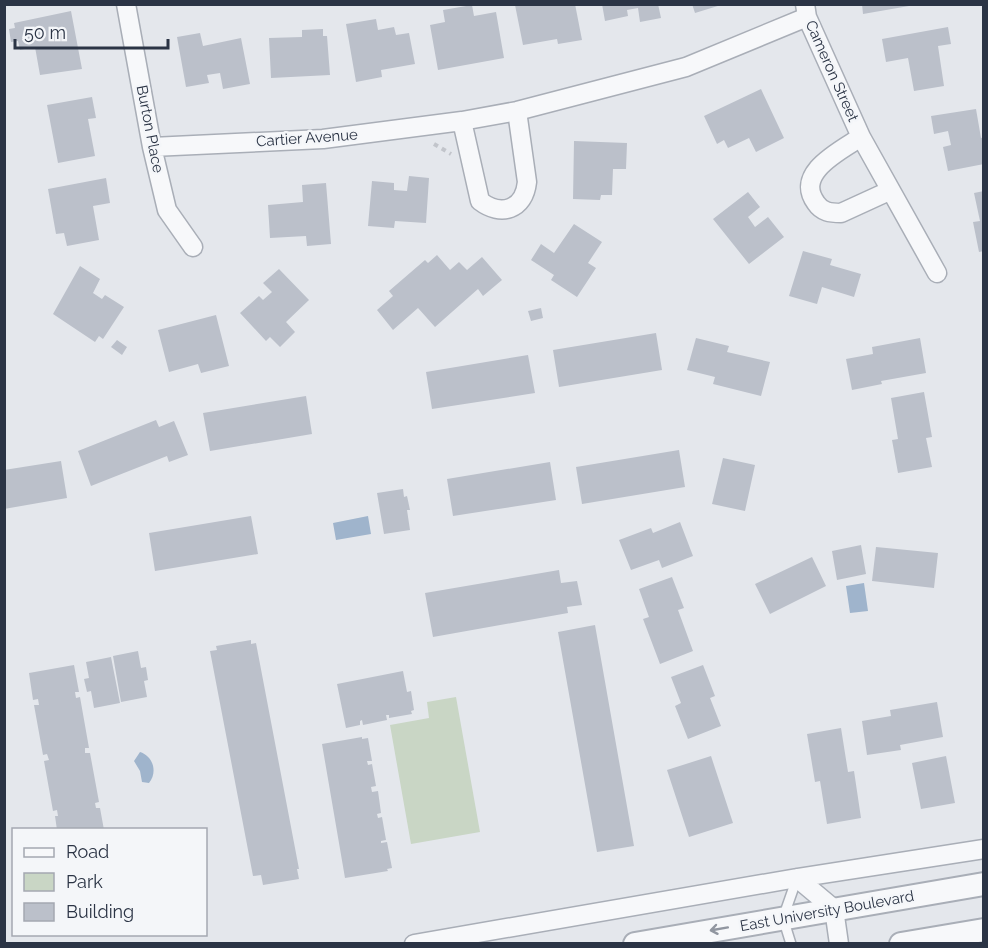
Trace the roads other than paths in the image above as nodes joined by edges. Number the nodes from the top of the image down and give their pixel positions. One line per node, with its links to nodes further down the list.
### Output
1 (126, 4): 6 (street, Burton Place)
2 (806, 11): 3 (street, Cartier Avenue); 5 (street, Cameron Street)
3 (517, 111): 4 (street, Cartier Avenue); 4 (street)
4 (462, 121): 6 (street, Cartier Avenue)
5 (861, 137): 7 (street, Cameron Street); 7 (street, Cameron Street)
6 (152, 147): 8 (street, Burton Place)
7 (890, 191): 9 (street, Cameron Street)
8 (193, 246)
9 (937, 273)
10 (984, 849): 11 (street)
11 (796, 878): 13 (street); 14 (lane); 16 (street)
12 (984, 884): 13 (street, East University Boulevard)
13 (834, 909): 14 (street, East University Boulevard); 19 (street)
14 (783, 918): 17 (street, East University Boulevard, one-way to 17); 18 (lane)
15 (984, 930): 20 (street)
16 (414, 944)
17 (635, 944)
18 (791, 944)
19 (839, 944)
20 (901, 944)

